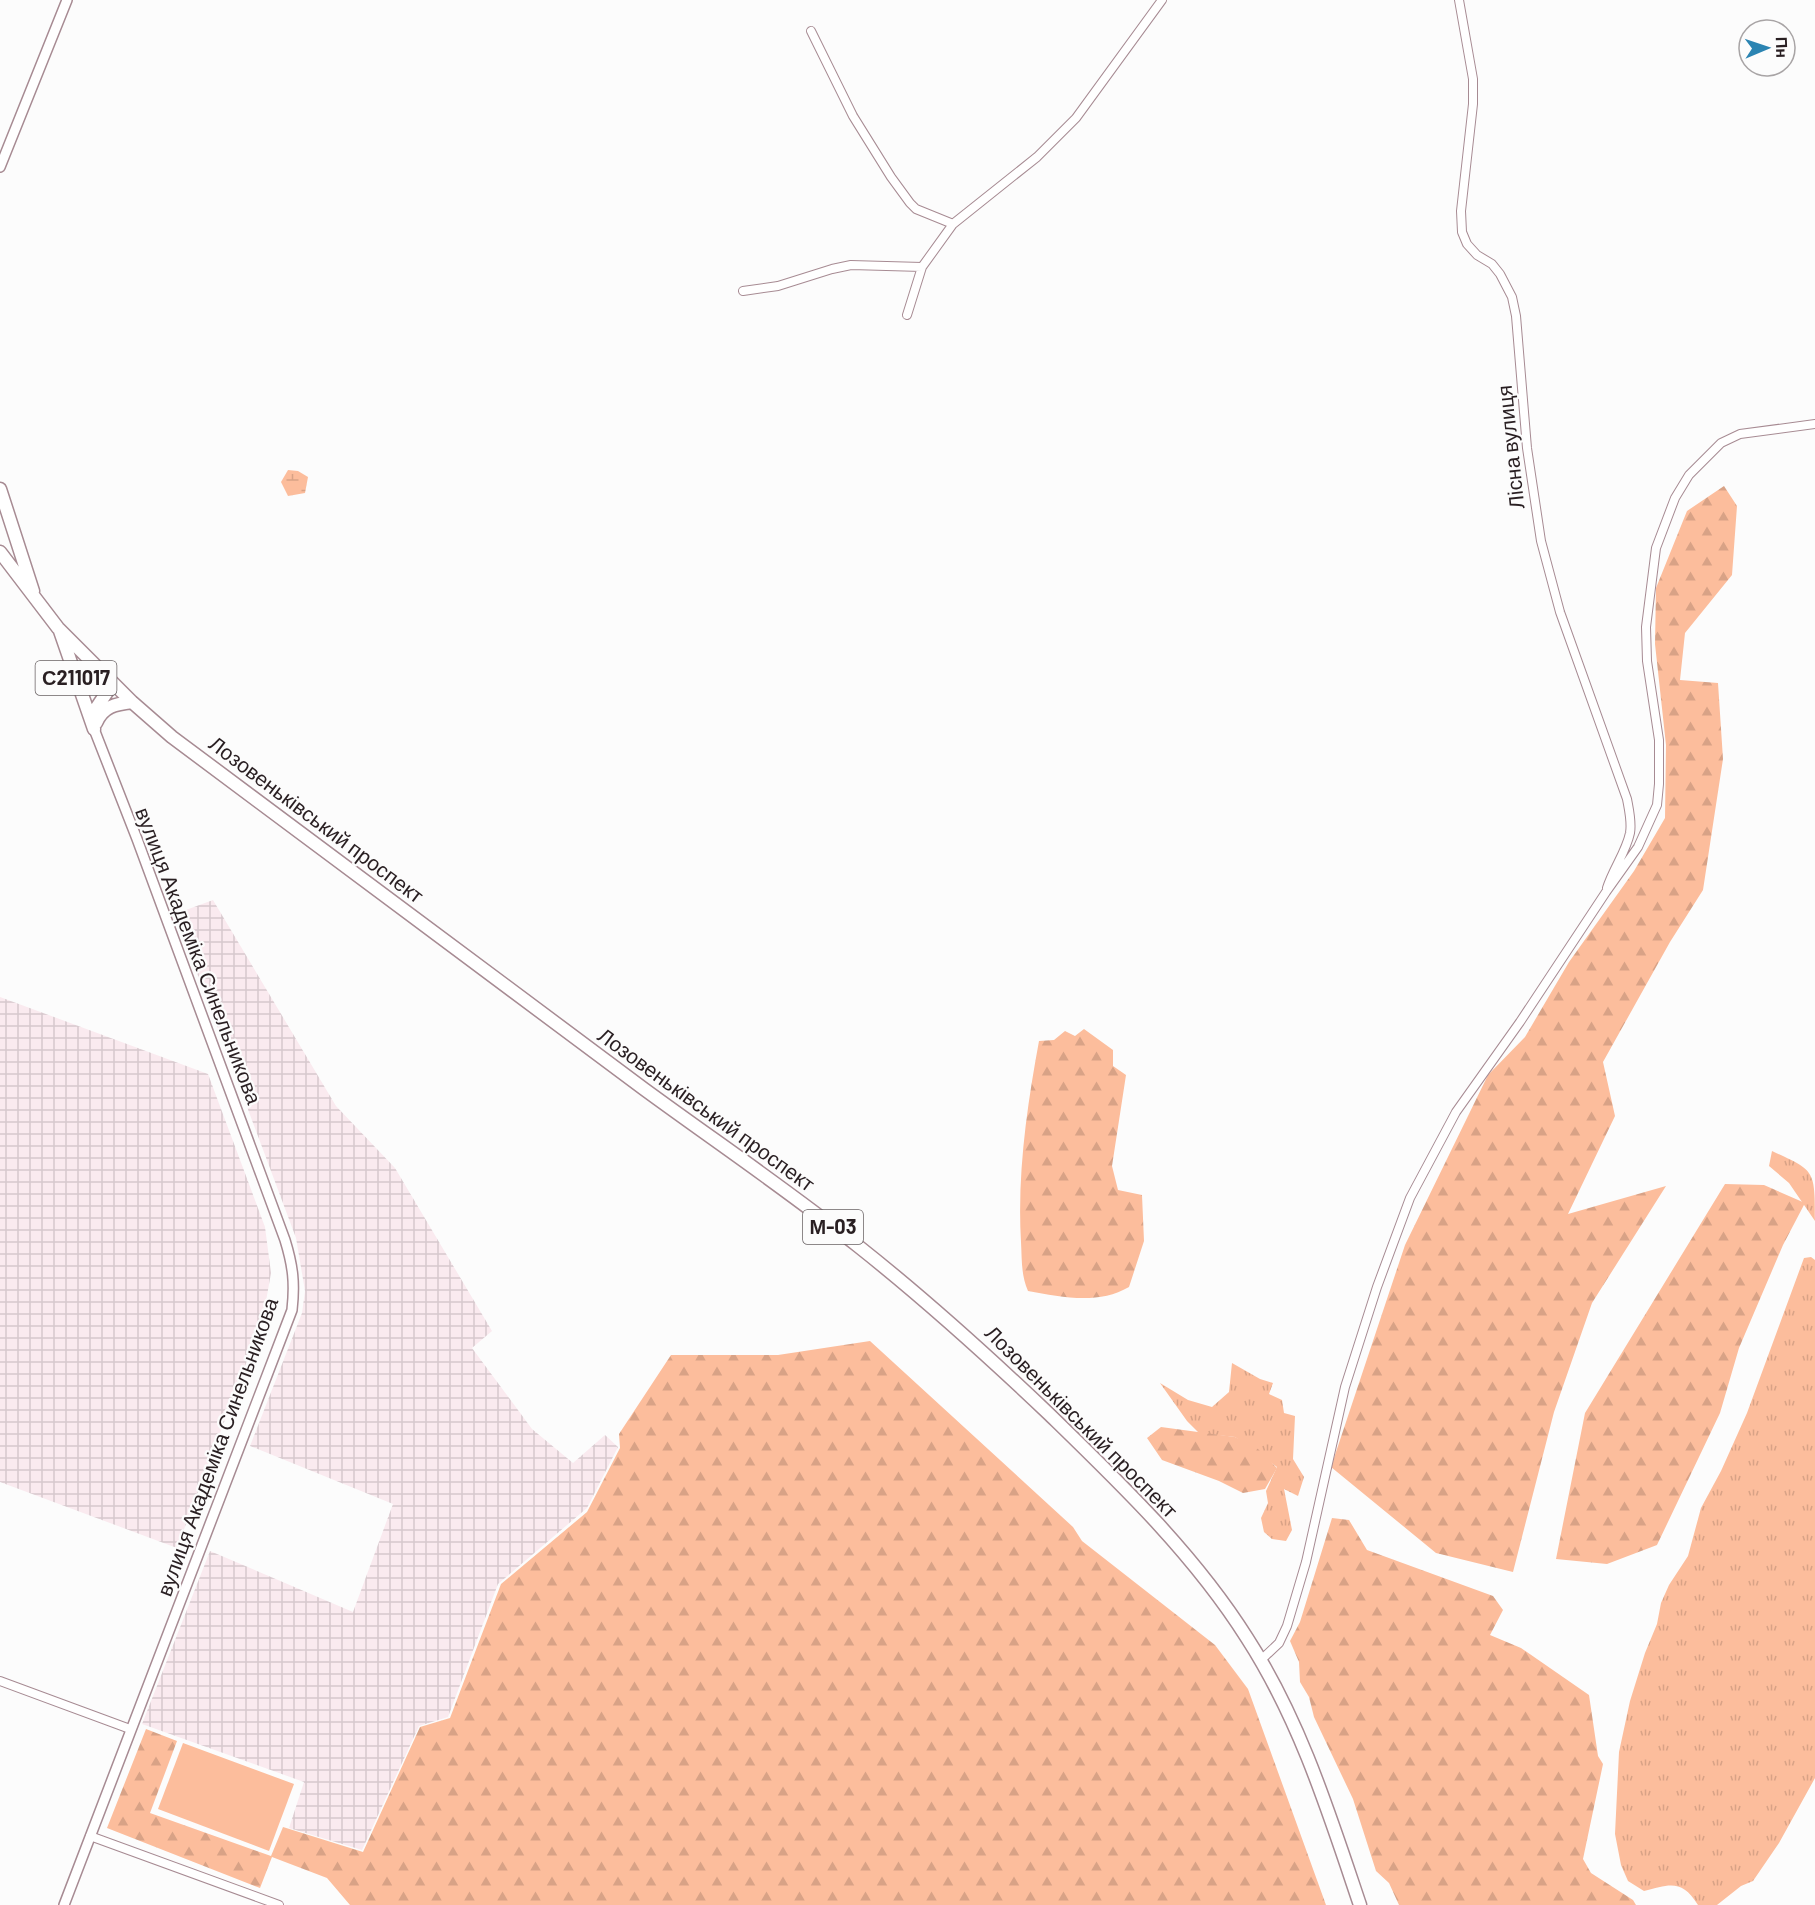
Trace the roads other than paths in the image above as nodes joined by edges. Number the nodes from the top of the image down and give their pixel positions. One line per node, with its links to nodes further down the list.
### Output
1 (67, 0): 5 (street)
2 (1162, 0): 6 (street)
3 (1459, 0): 18 (street, Лісна вулиця)
4 (811, 31): 6 (street)
5 (0, 167)
6 (953, 224): 7 (street)
7 (922, 267): 8 (street); 9 (street)
8 (743, 291)
9 (907, 315)
10 (1815, 424): 18 (street)
11 (0, 489): 13 (highway)
12 (0, 552): 13 (highway, Лозовеньківський проспект / М-03)
13 (36, 600): 14 (highway, Лозовеньківський проспект / М-03)
14 (58, 628): 15 (highway, Лозовеньківський проспект / М-03); 17 (highway, С211017)
15 (113, 683): 16 (highway, Лозовеньківський проспект / М-03); 17 (highway)
16 (132, 702): 17 (highway); 19 (highway, Лозовеньківський проспект / М-03)
17 (94, 729): 21 (street, вулиця Академіка Синельникова / С211017)
18 (1606, 892): 19 (street)
19 (1261, 1660): 26 (highway, Лозовеньківський проспект / М-03)
20 (0, 1681): 21 (street)
21 (130, 1730): 22 (street, вулиця Академіка Синельникова / С211017)
22 (90, 1836): 23 (street); 24 (street, вулиця Академіка Синельникова / С211017)
23 (254, 1901): 25 (street)
24 (65, 1905)
25 (279, 1905)
26 (1360, 1905)

